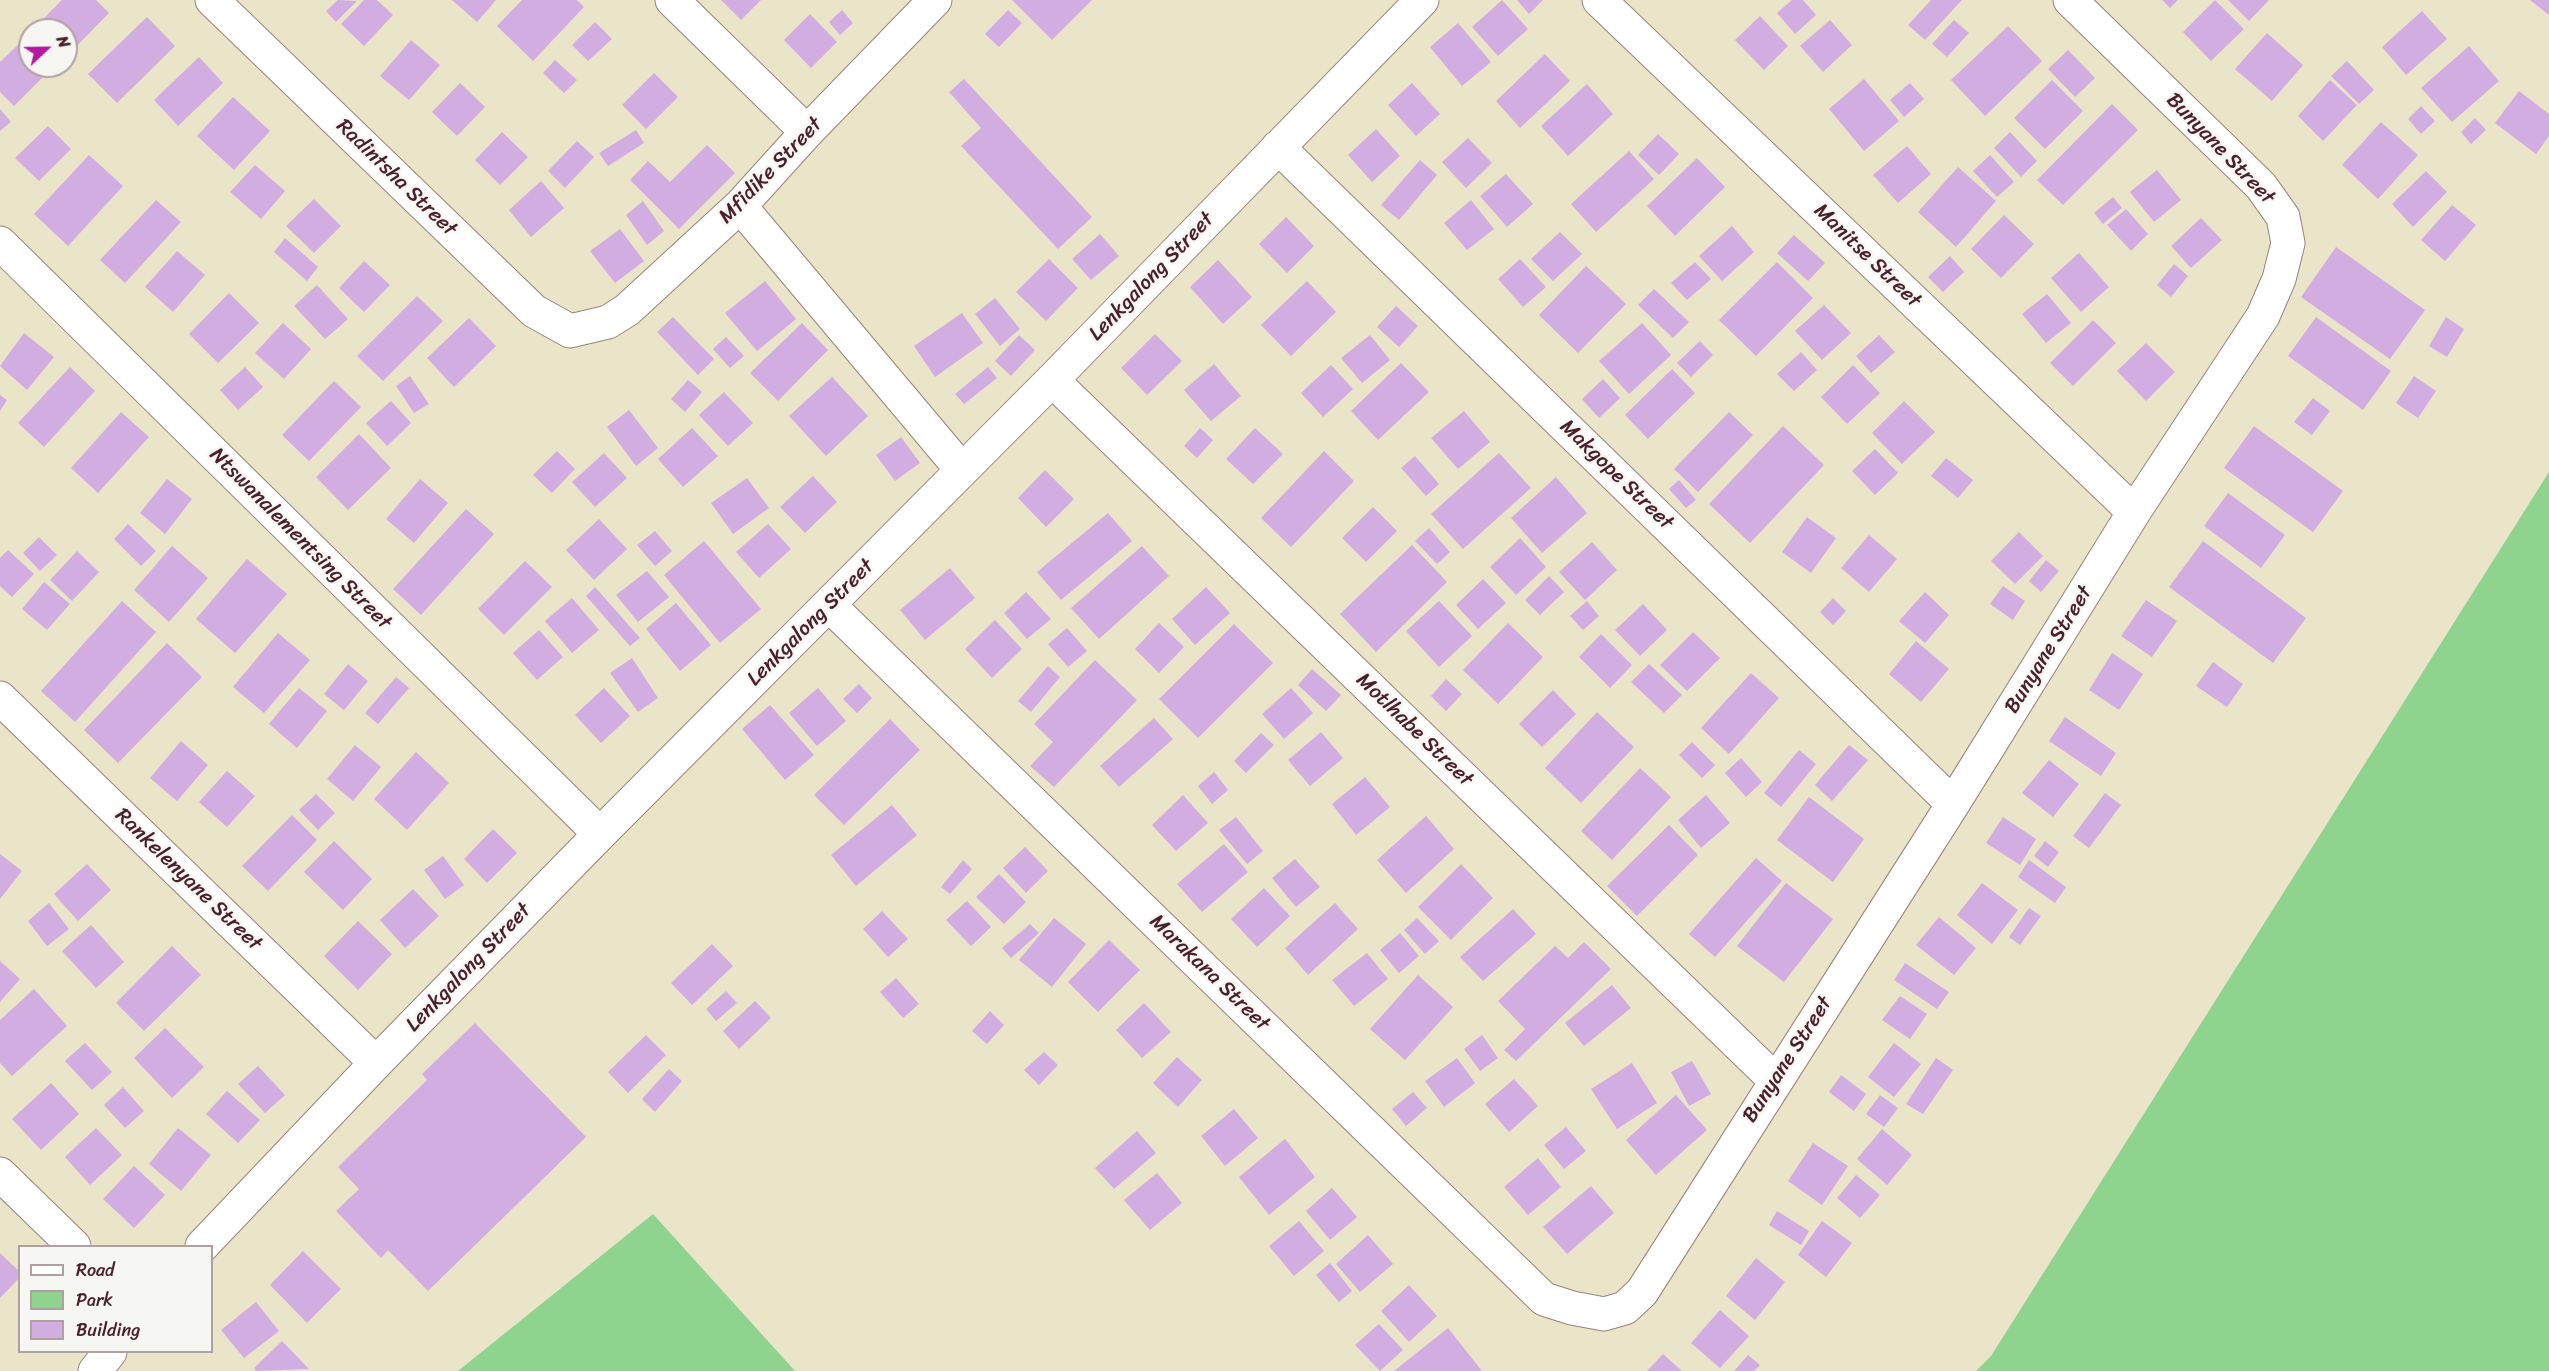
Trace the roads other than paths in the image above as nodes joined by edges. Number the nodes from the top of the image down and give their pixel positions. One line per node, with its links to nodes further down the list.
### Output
1 (212, 0): 11 (street, Radintsha Street)
2 (672, 0): 7 (street)
3 (935, 0): 7 (street, Mfidike Street)
4 (1422, 0): 8 (street, Lenkgalong Street)
5 (1599, 0): 14 (street, Manitse Street)
6 (2070, 0): 14 (street, Bunyane Street)
7 (807, 132): 9 (street, Mfidike Street)
8 (1278, 147): 12 (street, Lenkgalong Street); 17 (street, Makgope Street)
9 (740, 206): 11 (street, Mfidike Street); 13 (street)
10 (0, 243): 18 (street, Ntswanalementsing Street)
11 (594, 326)
12 (1052, 380): 13 (street, Lenkgalong Street); 20 (street, Motlhabe Street)
13 (962, 470): 15 (street, Lenkgalong Street)
14 (2134, 512): 17 (street, Bunyane Street)
15 (829, 605): 18 (street, Lenkgalong Street); 24 (street, Marakana Street)
16 (0, 698): 19 (street, Rankelenyane Street)
17 (1953, 804): 20 (street, Bunyane Street)
18 (600, 834): 19 (street, Lenkgalong Street)
19 (376, 1063): 23 (street, Lenkgalong Street)
20 (1775, 1080): 24 (street, Bunyane Street)
21 (0, 1174): 22 (street)
22 (73, 1245)
23 (203, 1245)
24 (1604, 1314)
25 (109, 1353): 26 (street)
26 (95, 1371)

